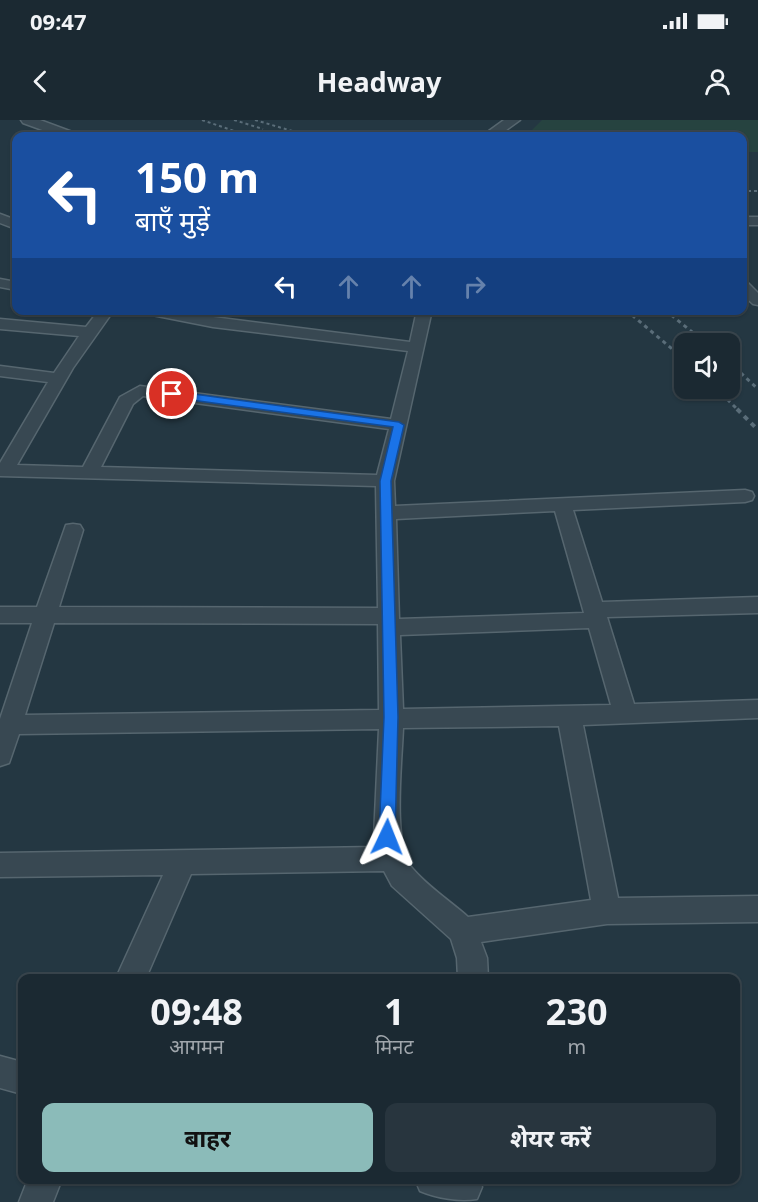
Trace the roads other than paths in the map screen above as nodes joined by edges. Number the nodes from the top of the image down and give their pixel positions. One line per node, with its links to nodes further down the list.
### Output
1 (28, 120): 3 (street)
2 (513, 120): 4 (street)
3 (59, 132)
4 (495, 132)
5 (747, 290): 6 (street)
6 (758, 301)
7 (103, 315): 11 (street)
8 (180, 315): 12 (street)
9 (424, 315): 12 (street)
10 (0, 324): 11 (street)
11 (89, 332): 14 (street)
12 (416, 347): 15 (street)
13 (0, 371): 14 (street)
14 (58, 378): 16 (street)
15 (399, 425): 17 (street); 18 (street)
16 (2, 470): 17 (street)
17 (88, 474): 18 (street)
18 (385, 481): 21 (street)
19 (745, 496): 20 (street)
20 (562, 504): 21 (street); 25 (street)
21 (387, 513): 27 (street)
22 (73, 530): 26 (street)
23 (758, 605): 25 (street)
24 (0, 615): 26 (street)
25 (595, 615): 27 (street); 29 (street)
26 (45, 616): 27 (street); 32 (street)
27 (390, 622): 31 (street)
28 (758, 709): 29 (street)
29 (625, 713): 30 (street)
30 (568, 716): 31 (street); 38 (street)
31 (391, 717): 32 (street); 34 (street)
32 (10, 725): 33 (street)
33 (0, 756)
34 (392, 859): 35 (street); 39 (street)
35 (183, 861): 36 (street); 40 (street)
36 (0, 865)
37 (758, 909): 38 (street)
38 (608, 912): 39 (street)
39 (463, 931): 41 (street)
40 (133, 974)
41 (473, 974)
42 (0, 1072): 43 (street)
43 (18, 1077)
44 (43, 1184): 47 (street)
45 (448, 1184): 46 (street)
46 (464, 1189)
47 (36, 1202)

